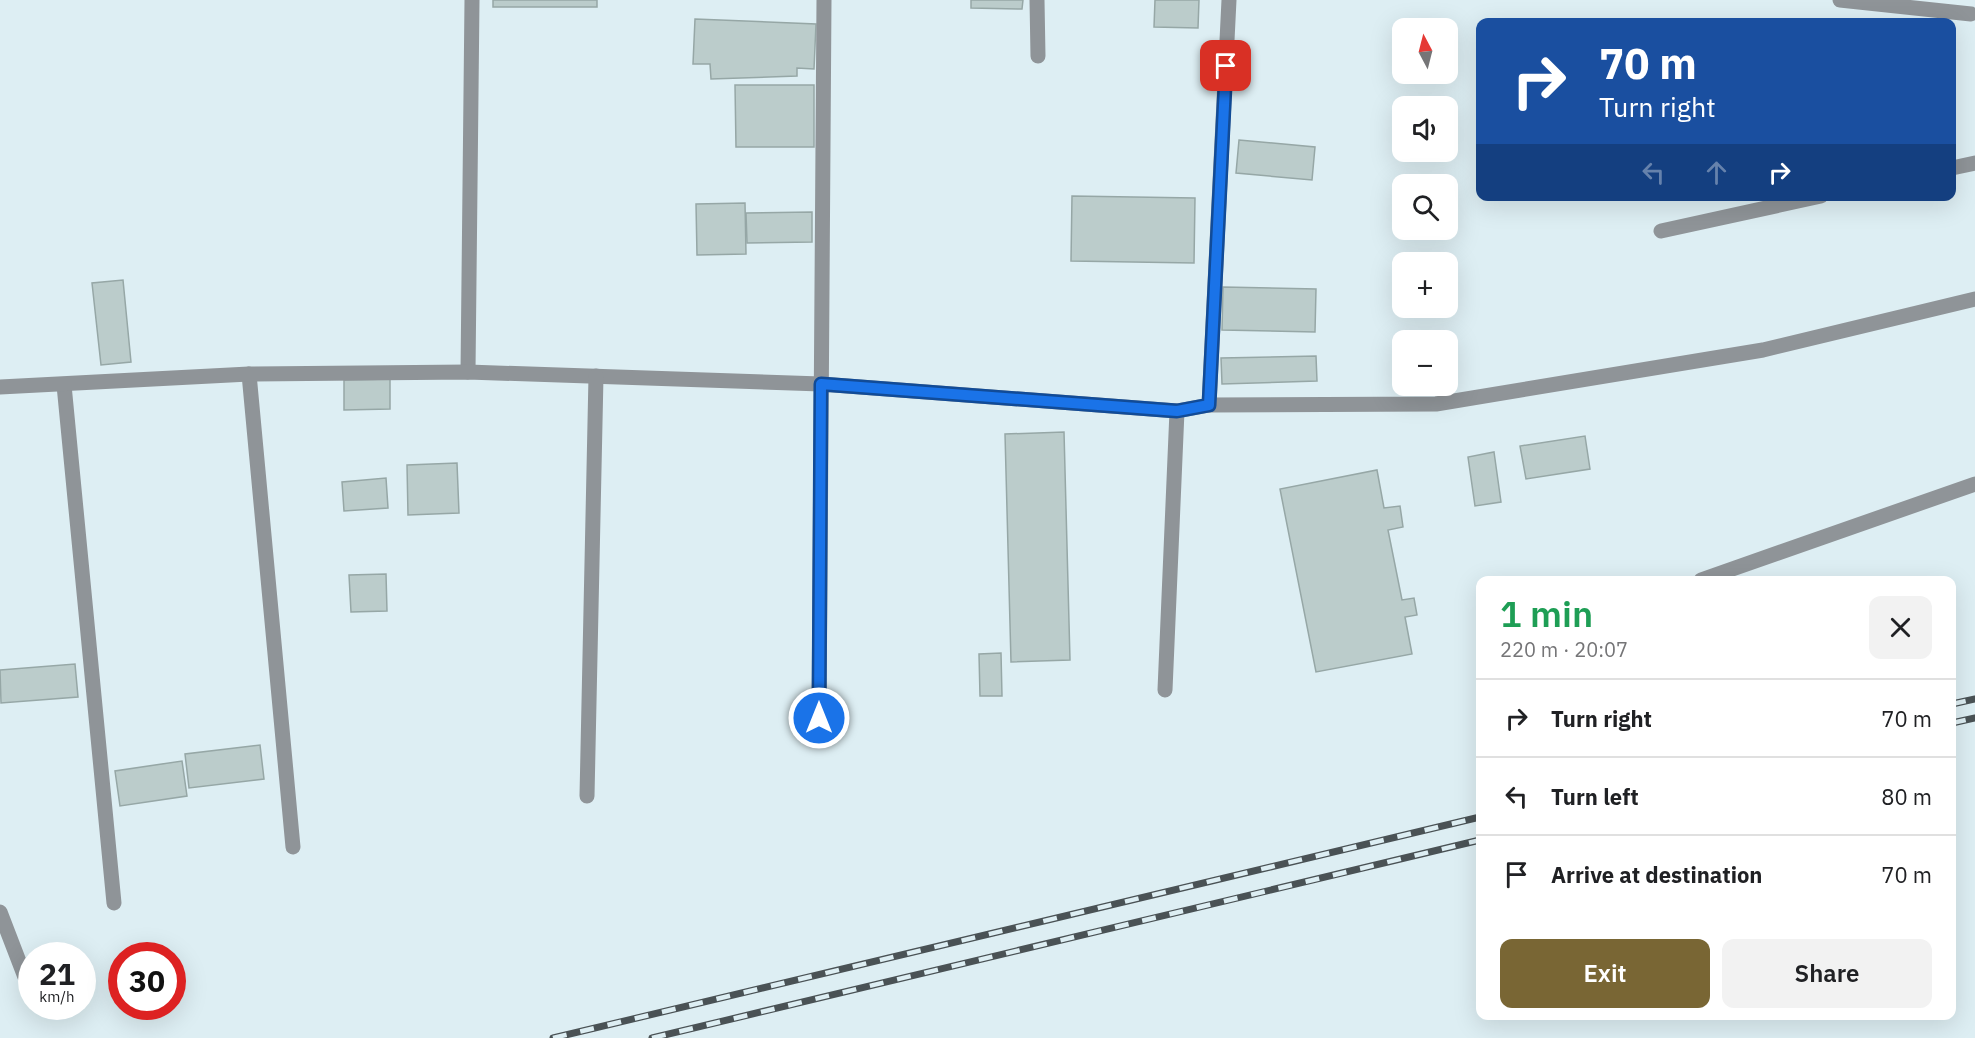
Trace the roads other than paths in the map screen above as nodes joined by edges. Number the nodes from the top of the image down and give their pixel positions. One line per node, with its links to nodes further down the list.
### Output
1 (472, 0): 13 (street)
2 (824, 0): 16 (street)
3 (1037, 0): 7 (street)
4 (1229, 0): 19 (street)
5 (1840, 0): 6 (street)
6 (1972, 12)
7 (1038, 56)
8 (1975, 163): 9 (street)
9 (1956, 167)
10 (1798, 201): 11 (street)
11 (1661, 231)
12 (1975, 298): 19 (street)
13 (468, 372): 14 (street); 15 (street)
14 (249, 374): 17 (street); 26 (street)
15 (596, 376): 16 (street); 25 (street)
16 (821, 384): 20 (street); 24 (street)
17 (64, 385): 18 (street); 27 (street)
18 (0, 387)
19 (1209, 405): 20 (street)
20 (1177, 411): 23 (street)
21 (1975, 484): 22 (street)
22 (1712, 576)
23 (1165, 690)
24 (819, 718)
25 (587, 796)
26 (293, 847)
27 (114, 903)
28 (0, 912): 29 (street)
29 (18, 959)

